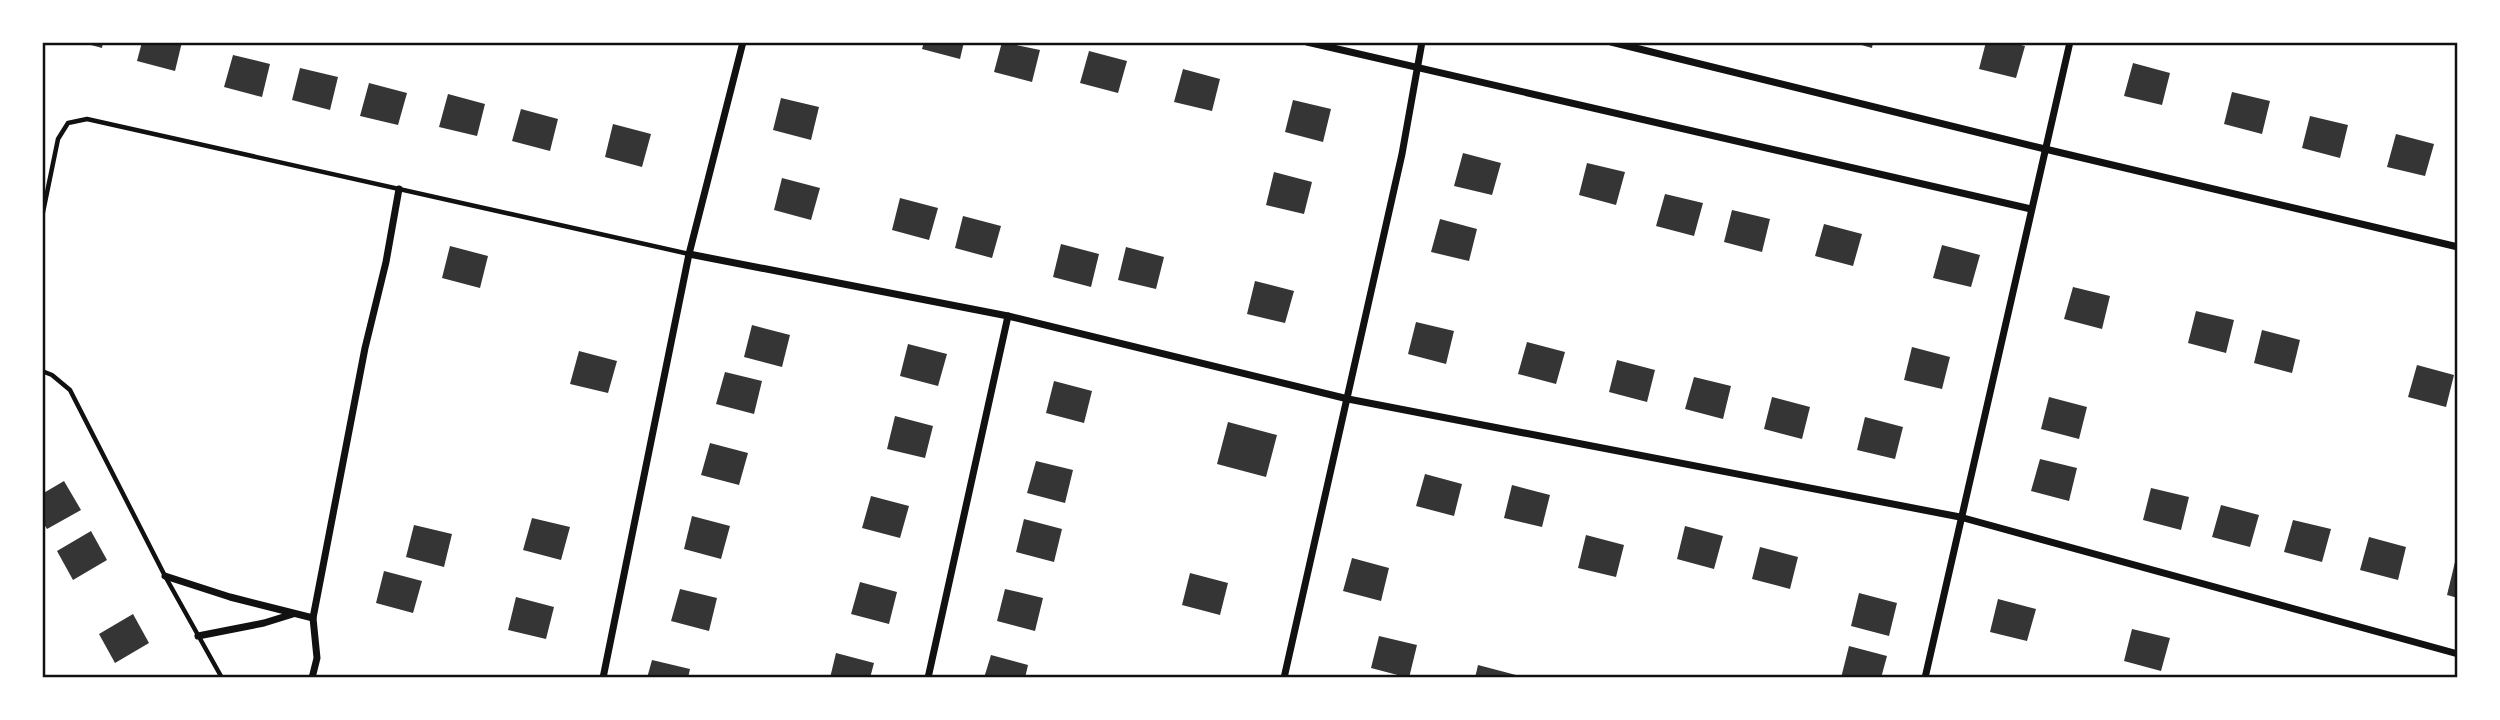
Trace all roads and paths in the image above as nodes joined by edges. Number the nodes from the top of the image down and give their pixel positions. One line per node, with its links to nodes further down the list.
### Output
1 (743, 42): 12 (street)
2 (1307, 42): 6 (street)
3 (1422, 42): 6 (street)
4 (1611, 42): 7 (street)
5 (2070, 42): 7 (street)
6 (1416, 67): 9 (street); 15 (street)
7 (2045, 149): 9 (street); 11 (street)
8 (399, 189): 10 (lane); 12 (lane); 19 (street)
9 (2031, 209): 16 (street)
10 (42, 217)
11 (2458, 247)
12 (689, 254): 13 (street); 24 (street)
13 (1008, 316): 15 (street); 25 (street)
14 (42, 371): 17 (lane)
15 (1348, 400): 16 (street); 26 (street)
16 (1960, 517): 21 (street); 27 (street)
17 (165, 576): 18 (street); 20 (lane)
18 (293, 614): 19 (street); 20 (street)
19 (313, 618): 23 (street)
20 (198, 636): 22 (lane)
21 (2458, 654)
22 (222, 678)
23 (312, 678)
24 (603, 678)
25 (928, 678)
26 (1284, 678)
27 (1925, 678)

